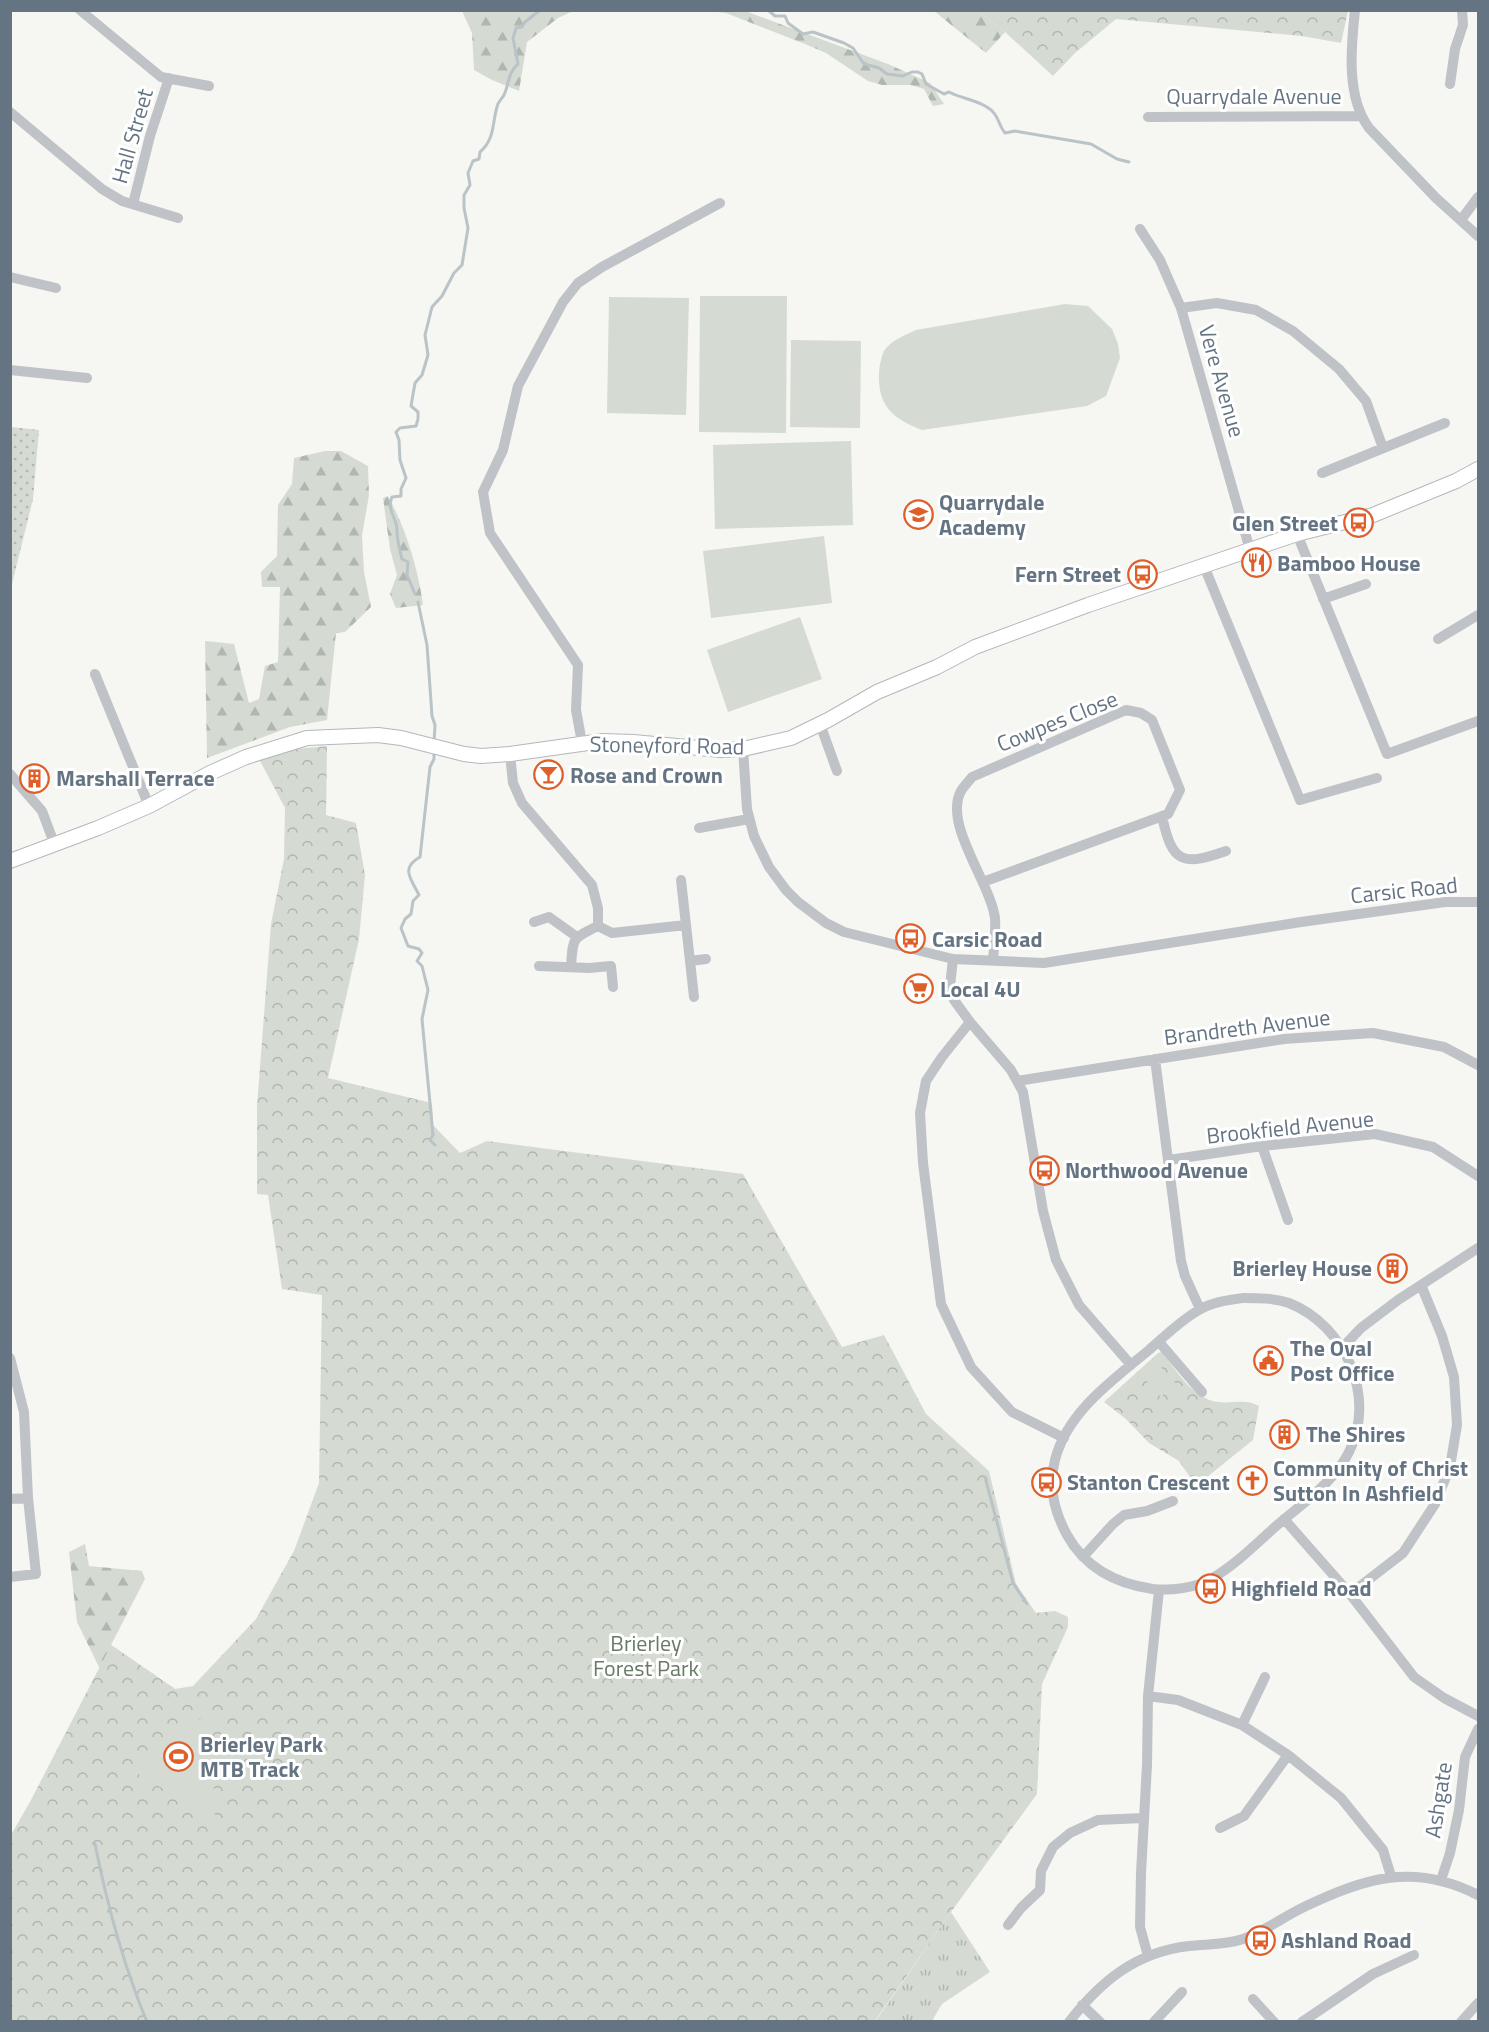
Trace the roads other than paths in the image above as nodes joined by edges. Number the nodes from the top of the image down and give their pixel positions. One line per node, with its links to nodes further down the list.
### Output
1 (80, 10): 4 (street)
2 (1356, 10): 8 (street)
3 (1462, 10): 5 (street)
4 (169, 78): 6 (street); 12 (street, Hall Street)
5 (1450, 84)
6 (209, 86)
7 (10, 112): 12 (street)
8 (1360, 116): 9 (street, Quarrydale Avenue); 14 (street)
9 (1148, 117)
10 (1479, 197): 14 (street)
11 (720, 203): 36 (street)
12 (133, 204): 13 (street)
13 (178, 218)
14 (1461, 220): 16 (street)
15 (1140, 229): 19 (street, Vere Avenue)
16 (1479, 236)
17 (10, 278): 18 (street)
18 (56, 288)
19 (1182, 308): 23 (street); 27 (street, Vere Avenue)
20 (10, 370): 21 (street)
21 (87, 378)
22 (1445, 423): 23 (street)
23 (1383, 448): 25 (street)
24 (1479, 469): 26 (main road, Stoneyford Road)
25 (1322, 473)
26 (1297, 534): 27 (main road, Stoneyford Road); 30 (street)
27 (1250, 550): 28 (main road, Stoneyford Road)
28 (1204, 566): 35 (main road, Stoneyford Road); 41 (street)
29 (1366, 584): 30 (street)
30 (1323, 599): 34 (street)
31 (1479, 615): 32 (street)
32 (1438, 639)
33 (95, 674): 42 (street)
34 (1479, 721)
35 (820, 724): 37 (main road, Stoneyford Road); 39 (street)
36 (582, 743): 37 (main road, Stoneyford Road); 38 (main road, Stoneyford Road)
37 (743, 749): 44 (street, Carsic Road)
38 (510, 754): 42 (main road, Stoneyford Road); 54 (street)
39 (837, 771)
40 (10, 774): 46 (street)
41 (1377, 778)
42 (149, 806): 46 (main road, Stoneyford Road)
43 (1162, 816): 47 (street); 50 (street); 50 (street, Cowpes Close)
44 (749, 819): 45 (street); 57 (street, Carsic Road)
45 (699, 828)
46 (54, 843): 48 (main road, Stoneyford Road)
47 (1226, 850)
48 (10, 861)
49 (681, 880): 53 (street)
50 (983, 882): 58 (street, Cowpes Close)
51 (1479, 902): 58 (street, Carsic Road)
52 (534, 922): 55 (street)
53 (686, 925): 54 (street); 59 (street)
54 (598, 926): 55 (street)
55 (577, 937): 61 (street)
56 (706, 959): 59 (street)
57 (953, 959): 58 (street, Carsic Road); 64 (street)
58 (993, 960)
59 (690, 961): 63 (street)
60 (539, 966): 61 (street)
61 (571, 967): 62 (street)
62 (614, 987)
63 (694, 997)
64 (970, 1022): 67 (street); 80 (street)
65 (1155, 1059): 66 (street, Brandreth Avenue); 67 (street, Brandreth Avenue); 69 (street)
66 (1479, 1065)
67 (1017, 1081): 78 (street)
68 (1262, 1146): 69 (street, Brookfield Avenue); 70 (street, Brookfield Avenue); 71 (street)
69 (1169, 1160): 74 (street)
70 (1479, 1176)
71 (1288, 1220)
72 (1479, 1248): 73 (street)
73 (1421, 1285): 76 (street); 88 (street)
74 (1200, 1309): 75 (street); 76 (street)
75 (1159, 1342): 78 (street); 79 (street)
76 (1342, 1348): 84 (street)
77 (10, 1359): 81 (street)
78 (1131, 1365): 80 (street)
79 (1202, 1392)
80 (1064, 1438): 85 (street)
81 (28, 1498): 82 (street); 86 (street)
82 (10, 1499)
83 (1173, 1501): 85 (street)
84 (1284, 1519): 87 (street); 88 (street)
85 (1083, 1557): 87 (street)
86 (10, 1577)
87 (1159, 1590): 90 (street)
88 (1350, 1594): 91 (street)
89 (1265, 1677): 92 (street)
90 (1148, 1696): 92 (street); 96 (street)
91 (1479, 1716)
92 (1242, 1725): 95 (street)
93 (1479, 1729): 94 (street, Ashgate)
94 (1476, 1744): 99 (street, Ashgate)
95 (1288, 1755): 97 (street); 98 (street)
96 (1143, 1818): 101 (street); 103 (street)
97 (1220, 1828)
98 (1391, 1876): 99 (street); 103 (street)
99 (1441, 1880): 100 (street)
100 (1479, 1895)
101 (1008, 1924)
102 (1414, 1955): 112 (street)
103 (1148, 1956): 107 (street)
104 (1182, 1992): 110 (street)
105 (1253, 1999): 111 (street)
106 (1479, 2003): 113 (street)
107 (1082, 2005): 108 (street); 109 (street)
108 (1069, 2022)
109 (1100, 2022)
110 (1154, 2022)
111 (1274, 2022)
112 (1302, 2022)
113 (1461, 2022)

